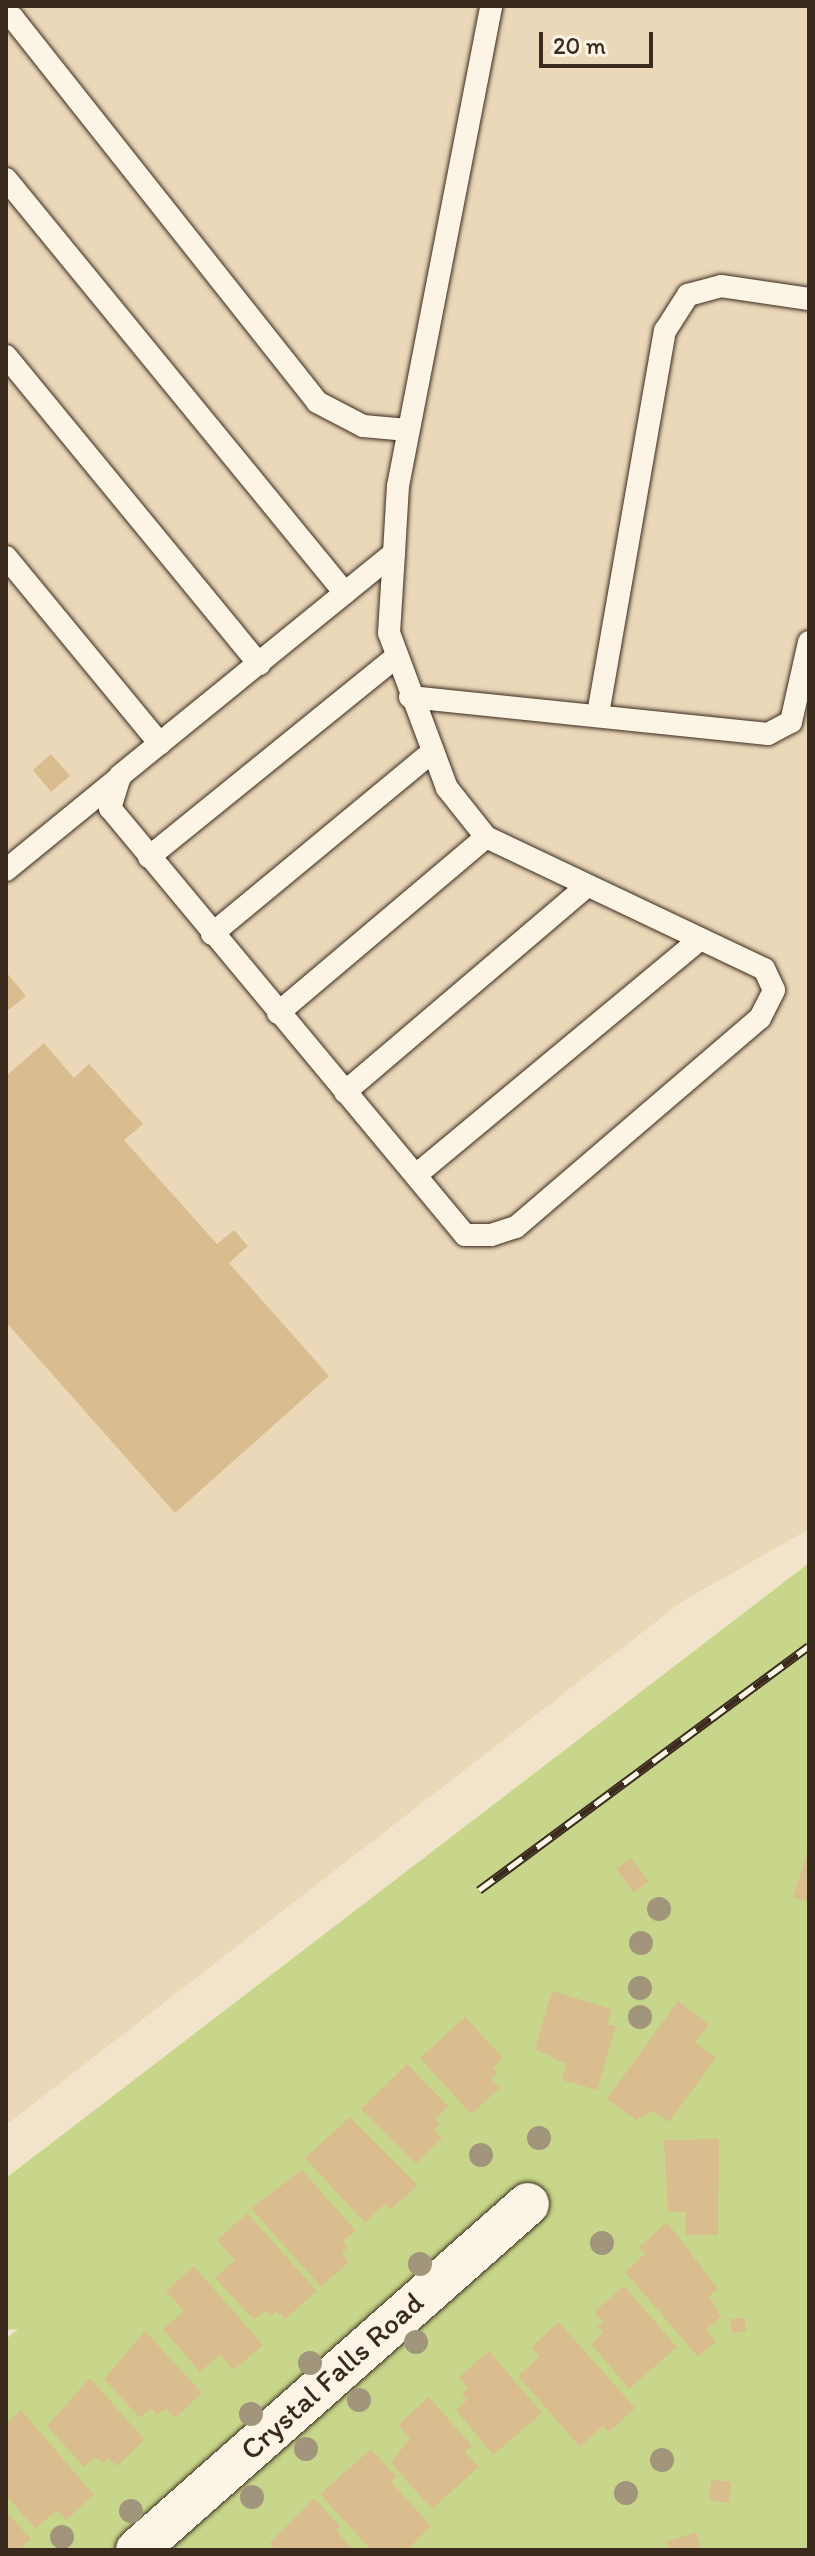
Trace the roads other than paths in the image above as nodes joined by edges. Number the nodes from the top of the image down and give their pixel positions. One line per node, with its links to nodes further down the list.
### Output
1 (491, 6): 6 (lane)
2 (6, 17): 6 (lane)
3 (6, 179): 9 (lane)
4 (809, 299): 14 (lane)
5 (6, 356): 12 (lane)
6 (408, 430): 7 (lane)
7 (394, 553): 9 (lane); 11 (lane)
8 (6, 557): 15 (lane)
9 (345, 593): 12 (lane)
10 (809, 642): 14 (lane)
11 (396, 657): 13 (lane); 19 (lane)
12 (259, 664): 15 (lane)
13 (410, 697): 14 (lane); 16 (lane)
14 (598, 714)
15 (160, 744): 17 (lane)
16 (432, 752): 18 (lane); 22 (lane)
17 (120, 776): 19 (lane); 20 (lane)
18 (486, 837): 21 (lane); 24 (lane)
19 (149, 857): 22 (lane)
20 (6, 870)
21 (587, 886): 23 (lane); 25 (lane)
22 (212, 934): 24 (lane)
23 (699, 940): 26 (lane); 26 (lane)
24 (278, 1013): 25 (lane)
25 (345, 1092): 26 (lane)
26 (416, 1175)
27 (528, 2204): 28 (street, Crystal Falls Road)
28 (137, 2550)

